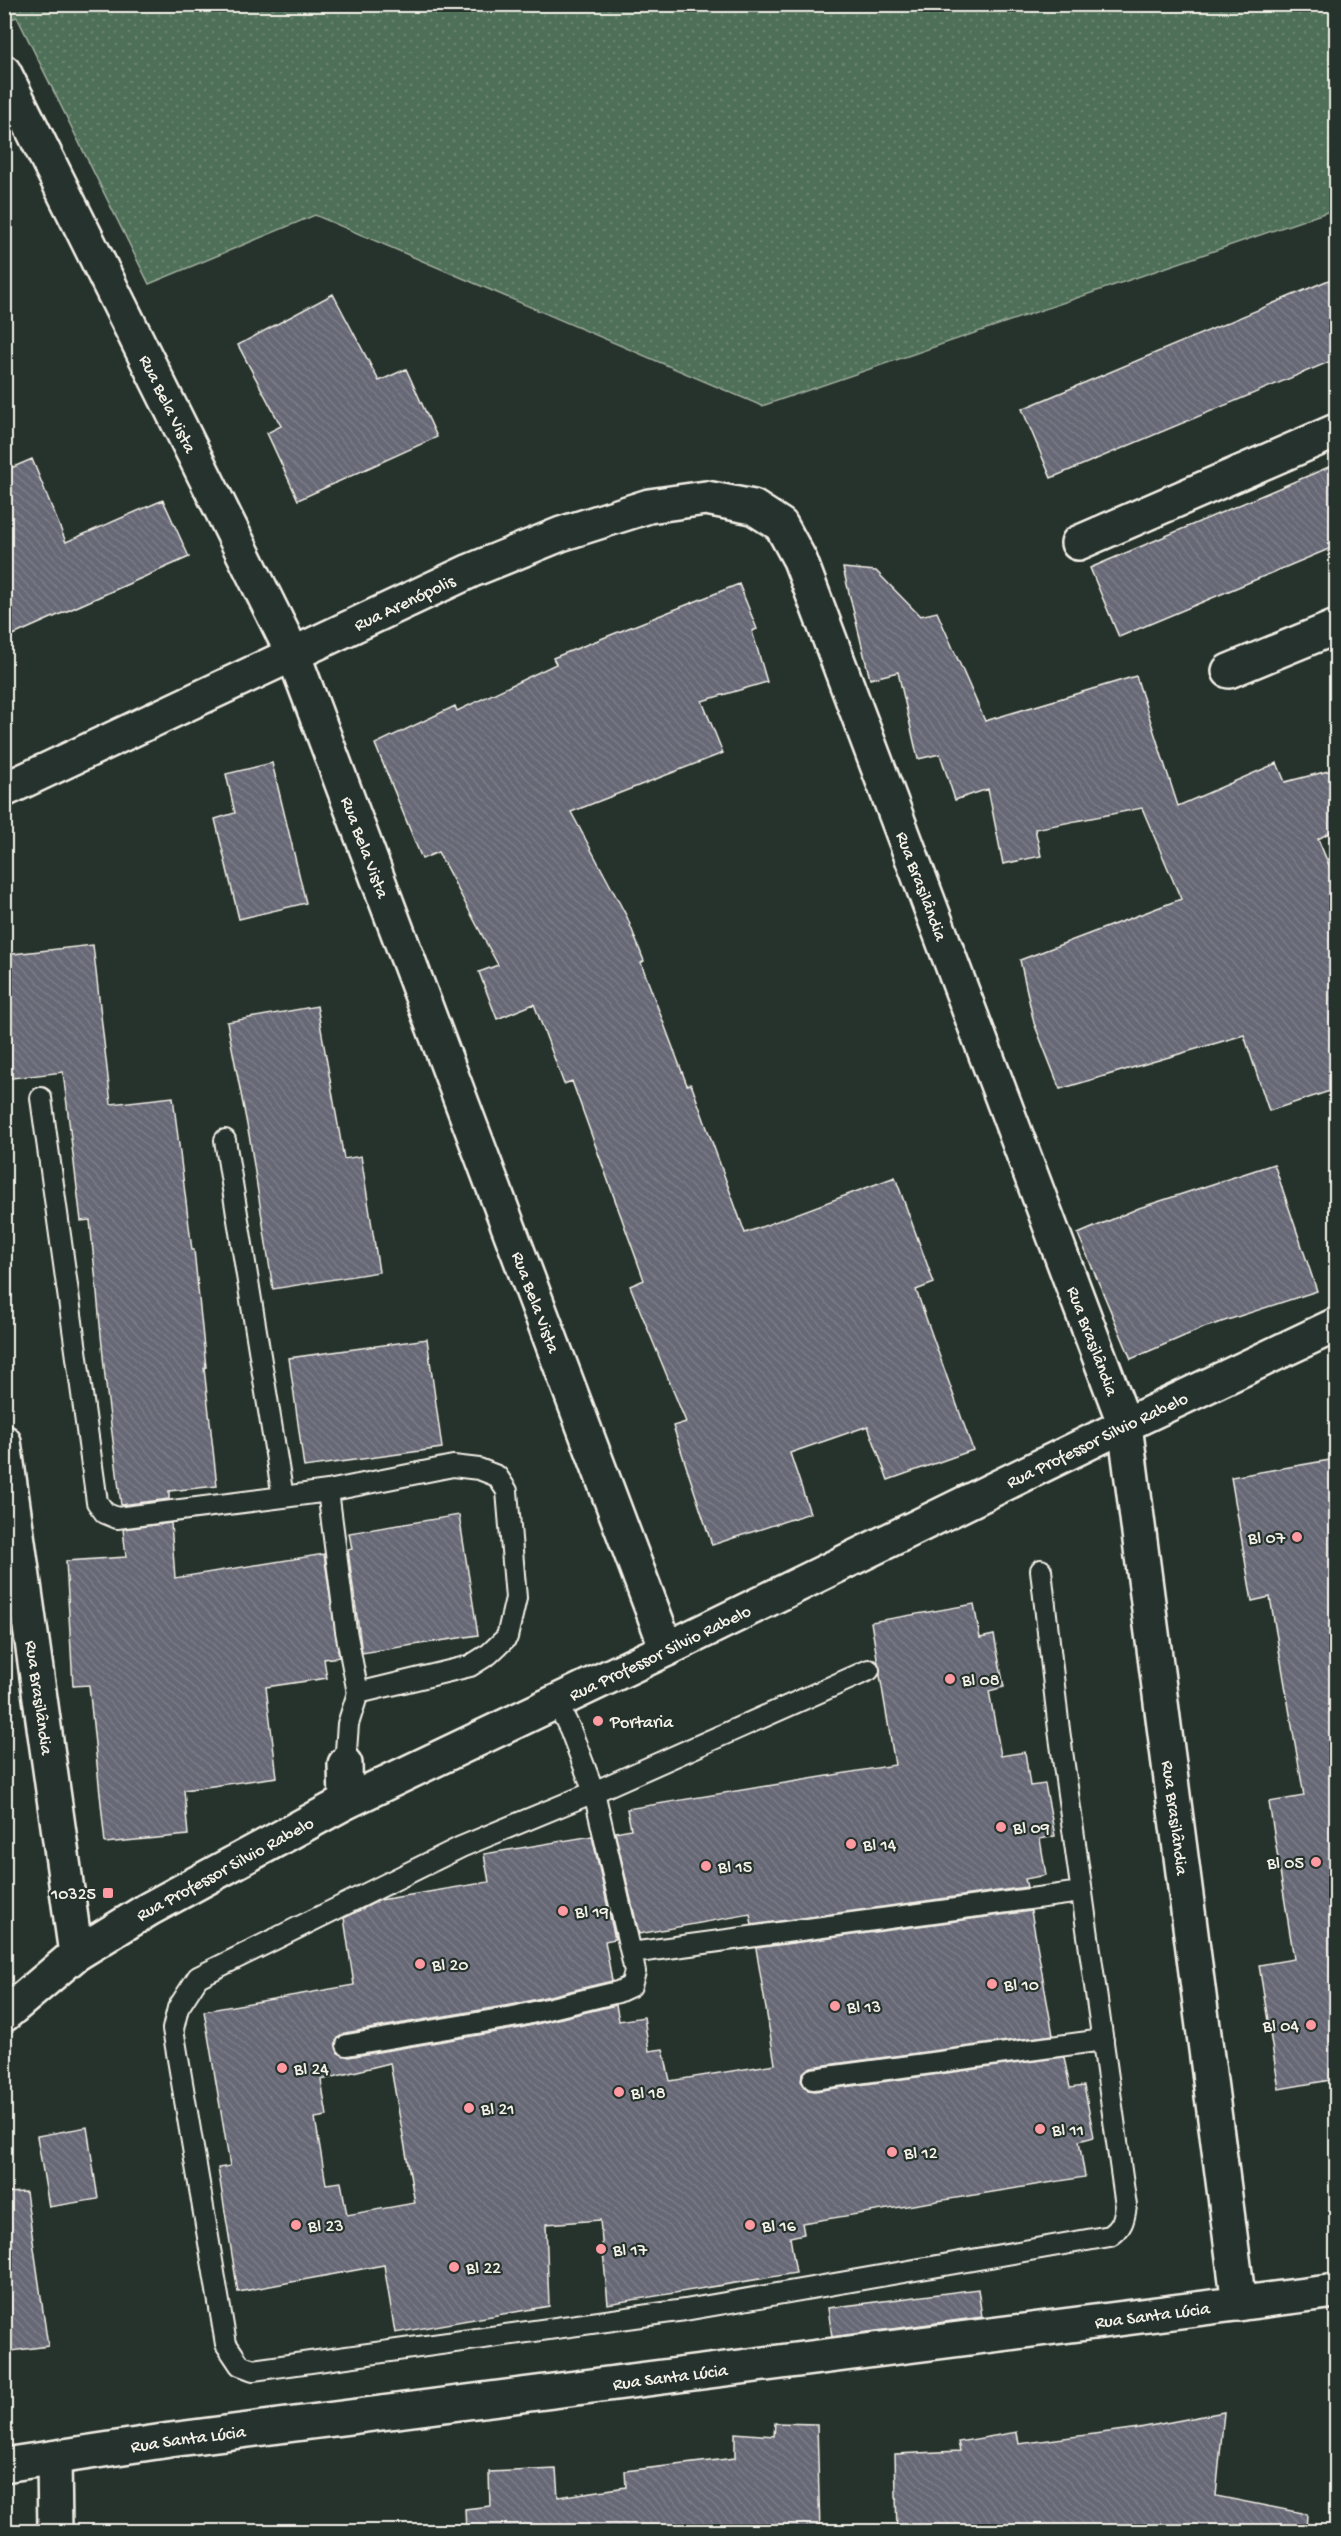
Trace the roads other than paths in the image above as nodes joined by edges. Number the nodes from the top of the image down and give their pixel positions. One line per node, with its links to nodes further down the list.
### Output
1 (4, 72): 6 (street, Rua Bela Vista)
2 (1336, 431): 3 (street)
3 (1078, 543)
4 (800, 560): 6 (street, Rua Arenópolis); 12 (street, Rua Brasilândia)
5 (1336, 627): 7 (street)
6 (294, 656): 8 (street, Rua Arenópolis); 17 (street, Rua Bela Vista)
7 (1229, 671)
8 (4, 790)
9 (41, 1098): 15 (lane)
10 (225, 1140): 15 (lane)
11 (1336, 1326): 12 (street, Rua Professor Silvio Rabelo)
12 (1125, 1425): 17 (street, Rua Professor Silvio Rabelo); 32 (street, Rua Brasilândia)
13 (4, 1442): 26 (street, Rua Brasilândia)
14 (328, 1491): 15 (lane); 19 (lane); 19 (lane)
15 (283, 1497)
16 (1041, 1570): 24 (lane)
17 (667, 1649): 20 (street, Rua Professor Silvio Rabelo)
18 (869, 1670): 22 (lane)
19 (358, 1693): 21 (lane)
20 (556, 1701): 22 (lane); 23 (street, Rua Professor Silvio Rabelo)
21 (345, 1764): 23 (street)
22 (594, 1792): 25 (lane); 28 (lane)
23 (346, 1802): 26 (street, Rua Professor Silvio Rabelo)
24 (1081, 1892): 25 (lane); 28 (lane)
25 (631, 1953): 29 (lane)
26 (76, 1954): 27 (street, Rua Professor Silvio Rabelo)
27 (4, 2015)
28 (1103, 2040): 30 (lane)
29 (347, 2045)
30 (813, 2079)
31 (1336, 2291): 32 (street, Rua Santa Lúcia)
32 (1239, 2304): 33 (street, Rua Santa Lúcia)
33 (54, 2458): 34 (street, Rua Santa Lúcia); 35 (street)
34 (4, 2465)
35 (55, 2532)

